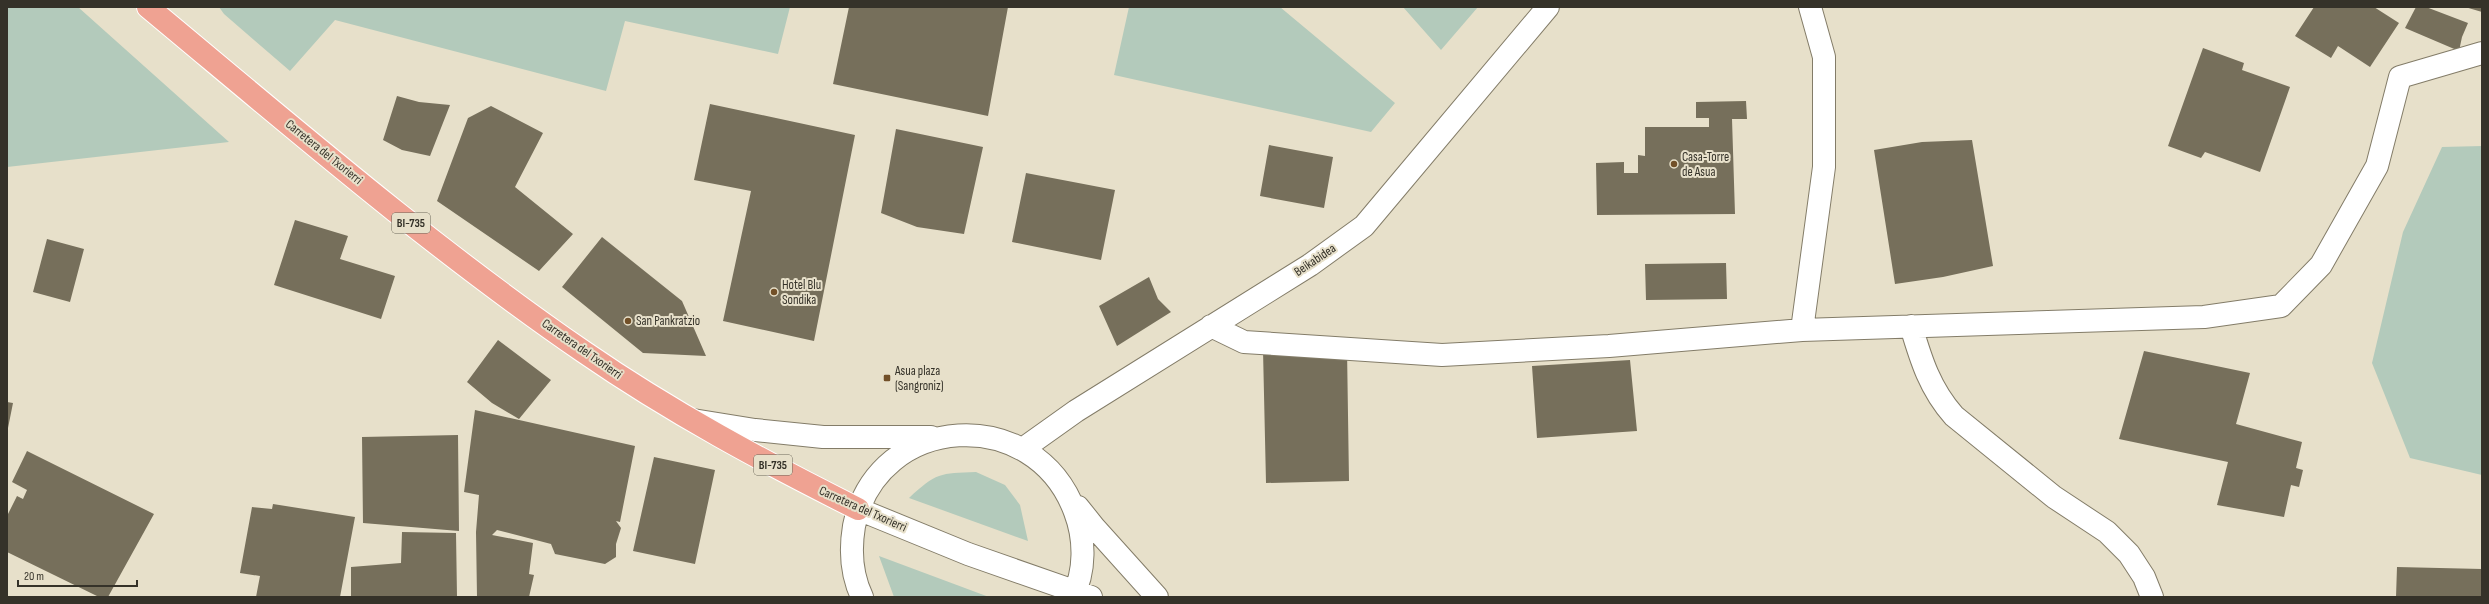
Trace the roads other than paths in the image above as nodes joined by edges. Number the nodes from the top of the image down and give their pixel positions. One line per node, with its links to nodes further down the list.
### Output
1 (148, 7): 8 (main road, Carretera del Txorierri / BI-735)
2 (1548, 7): 5 (street, Beikabidea)
3 (1810, 7): 7 (street)
4 (2482, 53): 6 (street)
5 (1211, 326): 7 (street); 10 (street, Beikabidea)
6 (1911, 326): 7 (street); 16 (street)
7 (1802, 330)
8 (688, 419): 9 (street); 12 (main road, Carretera del Txorierri / BI-735)
9 (938, 437): 10 (street); 12 (street)
10 (1024, 448): 11 (street)
11 (1069, 495): 14 (street); 15 (street)
12 (858, 508): 13 (street); 14 (street, Carretera del Txorierri)
13 (854, 592)
14 (1079, 595)
15 (1157, 597)
16 (2152, 597)

